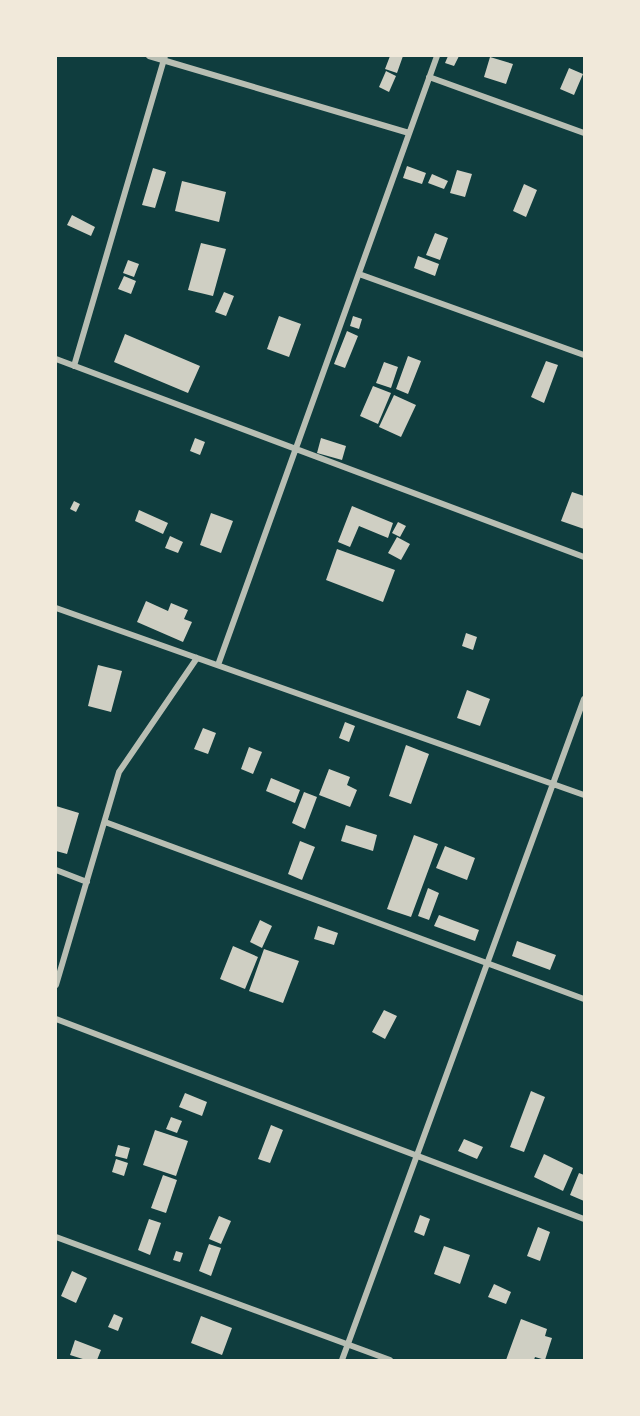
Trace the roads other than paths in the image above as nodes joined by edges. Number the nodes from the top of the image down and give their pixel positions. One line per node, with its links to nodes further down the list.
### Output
1 (149, 56): 3 (street)
2 (437, 56): 4 (street)
3 (164, 58): 5 (street); 10 (street)
4 (429, 77): 5 (street); 6 (street)
5 (409, 133): 7 (street)
6 (585, 133)
7 (359, 274): 8 (street); 11 (street)
8 (585, 355)
9 (56, 359): 10 (street)
10 (74, 366): 11 (street)
11 (296, 449): 12 (street); 15 (street)
12 (585, 557)
13 (56, 608): 14 (street)
14 (197, 658): 15 (street); 19 (street)
15 (218, 665): 17 (street)
16 (585, 699): 17 (street)
17 (553, 784): 18 (street); 22 (street)
18 (585, 795)
19 (105, 822): 21 (street); 22 (street)
20 (56, 870): 21 (street)
21 (87, 882): 23 (street)
22 (488, 963): 24 (street); 26 (street)
23 (56, 986)
24 (585, 999)
25 (56, 1019): 26 (street)
26 (417, 1156): 27 (street); 29 (street)
27 (585, 1219)
28 (56, 1237): 29 (street)
29 (348, 1345): 30 (street); 31 (street)
30 (342, 1360)
31 (390, 1360)

